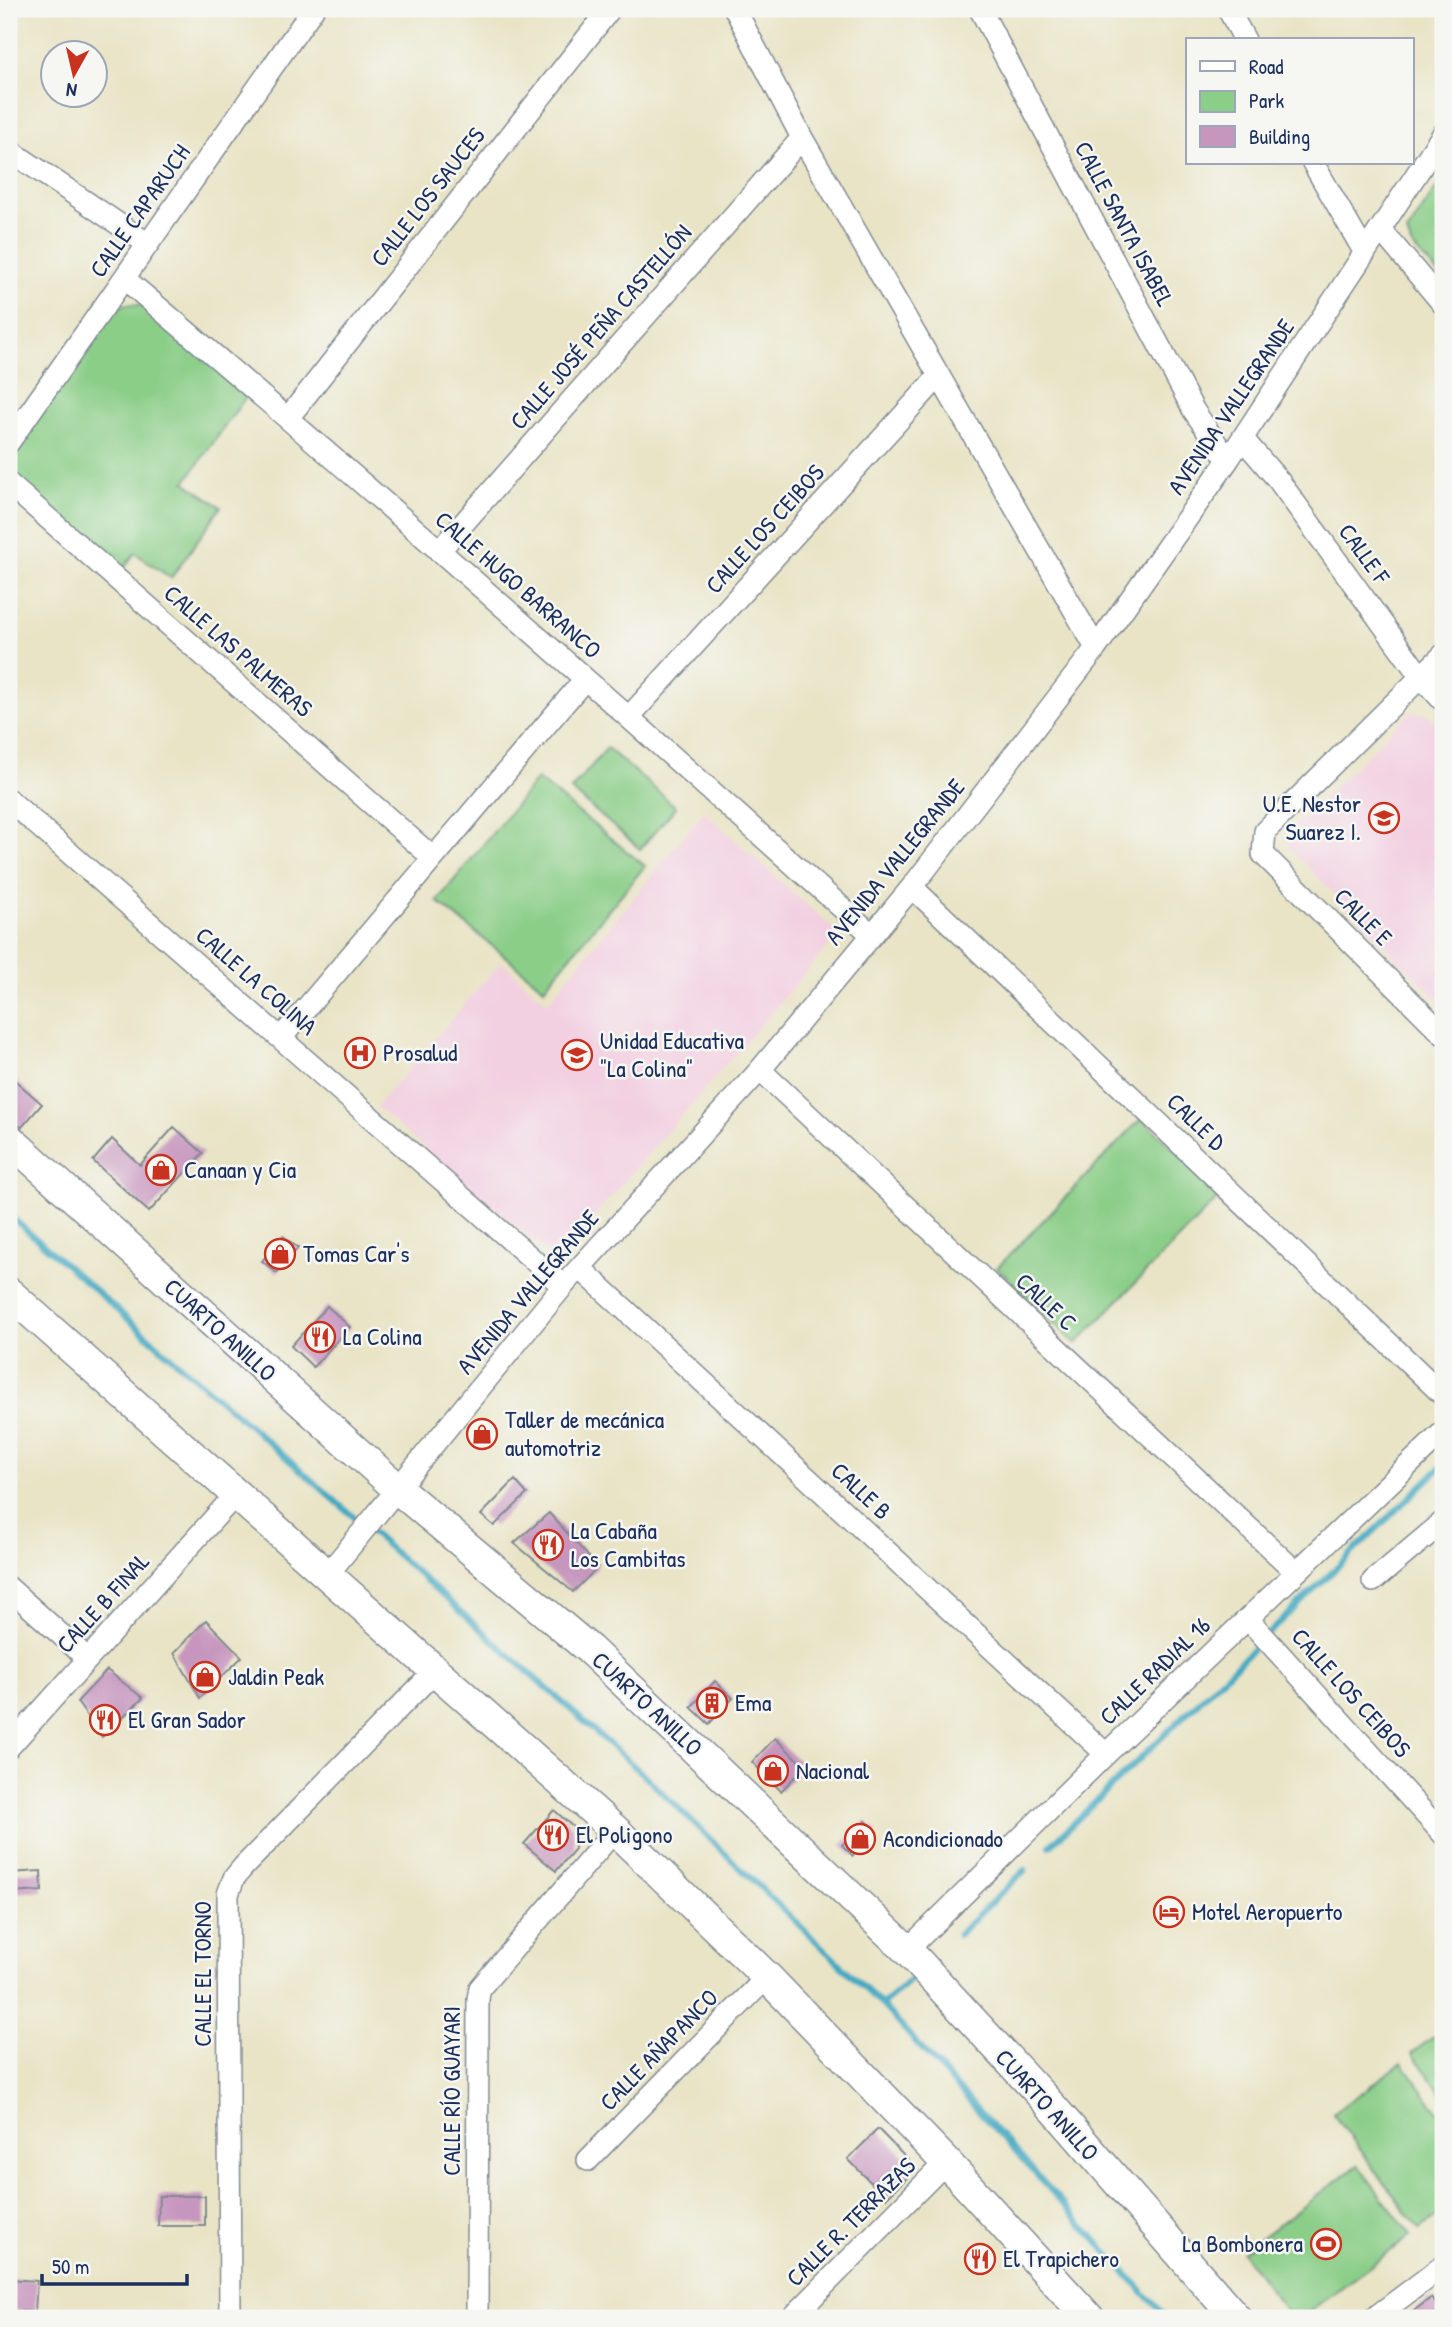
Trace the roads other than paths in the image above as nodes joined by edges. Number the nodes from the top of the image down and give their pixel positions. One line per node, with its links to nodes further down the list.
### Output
1 (313, 9): 12 (street, CALLE CAPARUCH)
2 (610, 9): 17 (street, CALLE LOS SAUCES)
3 (735, 9): 8 (street)
4 (980, 9): 20 (street, CALLE SANTA ISABEL)
5 (1228, 9): 6 (street)
6 (1244, 38)
7 (1443, 134): 11 (street, AVENIDA VALLEGRANDE)
8 (802, 138): 16 (street); 22 (street, CALLE JOSÉ PEÑA CASTELLÓN)
9 (9, 150): 12 (street)
10 (1314, 164): 13 (street)
11 (1381, 230): 13 (street, AVENIDA VALLEGRANDE); 15 (street)
12 (148, 244): 14 (street, CALLE CAPARUCH)
13 (1365, 253): 18 (street, AVENIDA VALLEGRANDE)
14 (125, 279): 17 (street, CALLE HUGO BARRANCO); 19 (street, CALLE CAPARUCH)
15 (1443, 304)
16 (939, 376): 23 (street); 28 (street, CALLE LOS CEIBOS)
17 (288, 418): 22 (street, CALLE HUGO BARRANCO)
18 (1243, 439): 20 (street, AVENIDA VALLEGRANDE); 25 (street, CALLE F)
19 (9, 442)
20 (1228, 460): 23 (street, AVENIDA VALLEGRANDE)
21 (9, 484): 30 (street, CALLE LAS PALMERAS)
22 (439, 551): 26 (street, CALLE HUGO BARRANCO)
23 (1096, 648): 31 (street, AVENIDA VALLEGRANDE)
24 (1443, 655): 25 (street)
25 (1421, 677): 27 (street, CALLE F); 33 (street, CALLE E)
26 (585, 679): 28 (street, CALLE HUGO BARRANCO); 30 (street)
27 (1443, 701)
28 (629, 717): 32 (street, CALLE HUGO BARRANCO)
29 (9, 800): 34 (street, CALLE LA COLINA)
30 (432, 857): 34 (street)
31 (912, 887): 32 (street, AVENIDA VALLEGRANDE); 40 (street, CALLE D)
32 (871, 934): 35 (street, AVENIDA VALLEGRANDE)
33 (1443, 1034)
34 (281, 1038): 38 (street, CALLE LA COLINA)
35 (760, 1070): 37 (street, AVENIDA VALLEGRANDE); 45 (street, CALLE C)
36 (9, 1139): 42 (highway, CUARTO ANILLO)
37 (580, 1268): 38 (street, AVENIDA VALLEGRANDE); 53 (street, CALLE B)
38 (563, 1286): 42 (street, AVENIDA VALLEGRANDE)
39 (9, 1293): 43 (highway)
40 (1443, 1395)
41 (1443, 1432): 45 (street, CALLE RADIAL 16)
42 (398, 1489): 46 (street, AVENIDA VALLEGRANDE); 56 (highway, CUARTO ANILLO)
43 (236, 1494): 46 (highway); 50 (street, CALLE B FINAL)
44 (1443, 1522): 47 (street)
45 (1296, 1572): 49 (street, CALLE RADIAL 16)
46 (327, 1575): 51 (highway)
47 (1373, 1581)
48 (9, 1588): 50 (street)
49 (1248, 1619): 53 (street, CALLE RADIAL 16); 54 (street, CALLE LOS CEIBOS)
50 (88, 1659): 52 (street, CALLE B FINAL)
51 (436, 1671): 55 (highway); 61 (street, CALLE EL TORNO)
52 (9, 1747)
53 (1107, 1754): 56 (street, CALLE RADIAL 16)
54 (1441, 1827)
55 (615, 1830): 57 (highway); 62 (street, CALLE RÍO GUAYARI)
56 (906, 1950): 65 (highway, CUARTO ANILLO)
57 (767, 1977): 58 (street, CALLE AÑAPANCO); 59 (highway)
58 (588, 2160)
59 (946, 2162): 63 (street, CALLE R. TERRAZAS); 64 (highway)
60 (1443, 2266): 66 (street)
61 (230, 2318)
62 (477, 2318)
63 (792, 2318)
64 (1090, 2318)
65 (1236, 2318)
66 (1374, 2318)

